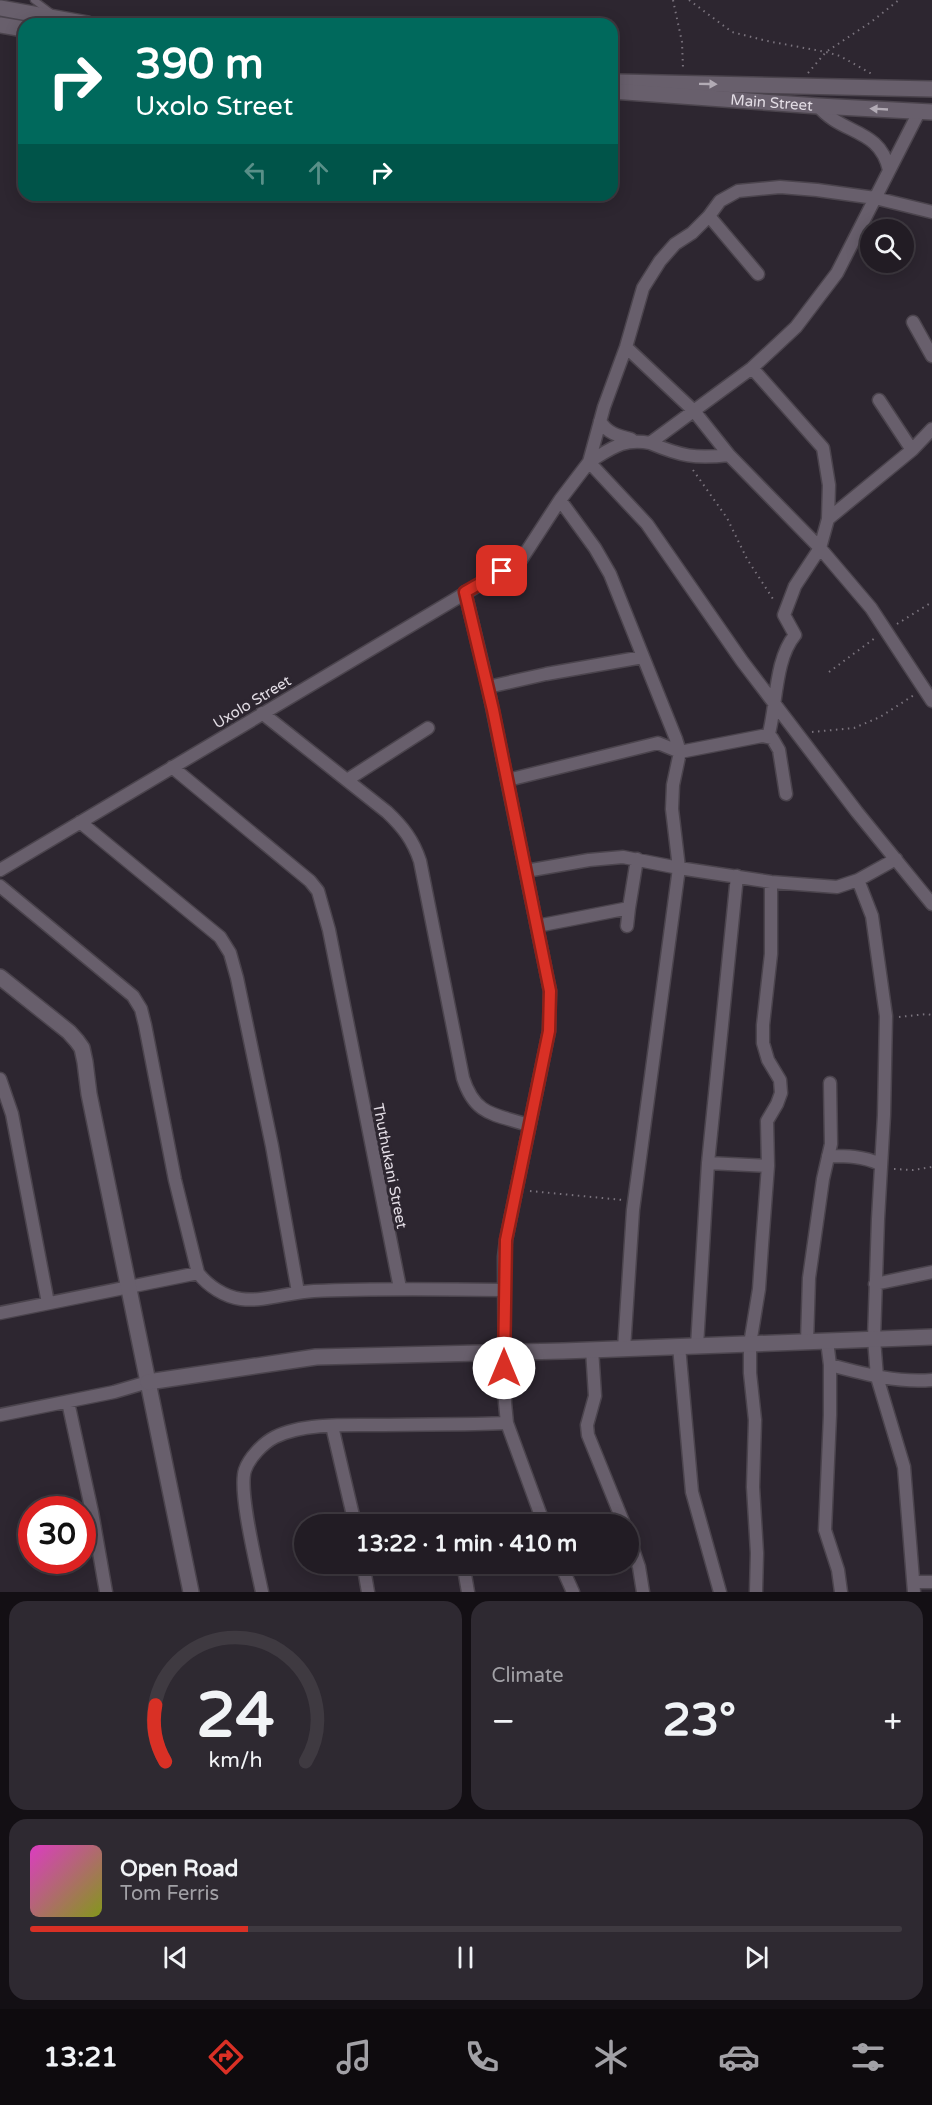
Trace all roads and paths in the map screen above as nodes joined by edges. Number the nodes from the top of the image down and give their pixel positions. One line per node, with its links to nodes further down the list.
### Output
1 (34, 0): 7 (lane)
2 (673, 0): 12 (path)
3 (689, 0): 10 (path)
4 (898, 0): 10 (path)
5 (0, 8): 6 (street)
6 (57, 18)
7 (61, 18)
8 (0, 25): 9 (street)
9 (18, 28)
10 (826, 52): 13 (path); 14 (path)
11 (618, 81): 12 (street, Main Street)
12 (684, 84): 13 (street, Main Street, one-way to 13)
13 (798, 86): 14 (street, Main Street)
14 (887, 88): 15 (street, Main Street)
15 (932, 89)
16 (618, 91): 17 (street, Main Street)
17 (818, 106): 18 (street, Main Street, one-way to 17); 19 (street)
18 (926, 112): 19 (street)
19 (889, 170): 20 (street)
20 (875, 198): 21 (street); 22 (street); 27 (street)
21 (932, 212)
22 (709, 216): 23 (street); 25 (street)
23 (758, 274)
24 (913, 322): 26 (street)
25 (626, 347): 29 (street); 30 (street)
26 (932, 356)
27 (752, 368): 29 (street); 39 (street)
28 (879, 400): 34 (street)
29 (694, 411): 33 (street); 35 (street)
30 (600, 422): 32 (street); 37 (street)
31 (932, 429): 34 (street)
32 (636, 441): 33 (street); 37 (street)
33 (650, 443): 36 (street)
34 (912, 450): 39 (street)
35 (729, 454): 36 (street); 40 (street)
36 (682, 455): 42 (path)
37 (589, 462): 38 (street); 47 (street)
38 (560, 500): 41 (street, Uxolo Street); 43 (street)
39 (828, 519): 40 (street)
40 (820, 548): 42 (street); 45 (street)
41 (465, 592): 44 (street); 48 (street, Uxolo Street)
42 (784, 615): 47 (street)
43 (643, 657): 44 (street); 52 (street)
44 (488, 687): 55 (street)
45 (925, 689): 46 (street); 50 (path)
46 (932, 701)
47 (774, 702): 50 (street); 51 (street)
48 (262, 713): 53 (street, Uxolo Street); 54 (street)
49 (428, 728): 54 (street)
50 (798, 732): 59 (street)
51 (768, 737): 52 (street); 56 (street)
52 (680, 752): 55 (street); 60 (street)
53 (172, 767): 57 (street, Uxolo Street); 88 (street, Thuthukani Street)
54 (347, 780): 76 (street)
55 (508, 780): 62 (street)
56 (786, 794)
57 (80, 822): 61 (street, Uxolo Street); 90 (street)
58 (637, 859): 60 (street); 62 (street); 68 (street)
59 (896, 859): 64 (street); 67 (street)
60 (679, 868): 63 (street); 83 (street)
61 (0, 870)
62 (526, 871): 69 (street)
63 (736, 876): 65 (street); 78 (street)
64 (858, 880): 65 (street); 73 (street)
65 (771, 882): 80 (street)
66 (0, 886): 85 (street)
67 (932, 904)
68 (629, 908): 69 (street); 70 (street)
69 (537, 926): 76 (street)
70 (627, 926)
71 (0, 977): 87 (street)
72 (932, 1015): 73 (path)
73 (886, 1018): 79 (street)
74 (0, 1079): 91 (street)
75 (830, 1083): 77 (street)
76 (528, 1125): 82 (street)
77 (828, 1156): 79 (street); 96 (street)
78 (708, 1163): 80 (street); 99 (street)
79 (880, 1164): 81 (path); 86 (street)
80 (768, 1166): 97 (street)
81 (932, 1167)
82 (517, 1189): 83 (path); 89 (street)
83 (635, 1201): 101 (street)
84 (932, 1272): 86 (street)
85 (198, 1273): 87 (street); 90 (street)
86 (875, 1284): 94 (street)
87 (129, 1287): 91 (street); 106 (street)
88 (400, 1288): 89 (street); 90 (street)
89 (504, 1290): 102 (street)
90 (298, 1292)
91 (48, 1303): 92 (street)
92 (0, 1312)
93 (932, 1337): 94 (street)
94 (874, 1340): 95 (street); 104 (street)
95 (827, 1341): 96 (street); 103 (street)
96 (807, 1342): 97 (street)
97 (750, 1344): 99 (street); 128 (street)
98 (679, 1346): 99 (street); 101 (street); 127 (street)
99 (697, 1346)
100 (592, 1349): 101 (street); 102 (street); 113 (street)
101 (624, 1349)
102 (504, 1352): 106 (street); 109 (street)
103 (830, 1365): 104 (street); 129 (street)
104 (877, 1377): 105 (street); 119 (street)
105 (932, 1380)
106 (148, 1382): 107 (street); 121 (street)
107 (68, 1402): 108 (street); 120 (street)
108 (0, 1415)
109 (507, 1423): 110 (street); 112 (street)
110 (333, 1426): 111 (street); 122 (street)
111 (353, 1514)
112 (540, 1514)
113 (620, 1514)
114 (639, 1567): 126 (street)
115 (365, 1574): 123 (street)
116 (465, 1574): 124 (street)
117 (565, 1574): 125 (street)
118 (932, 1582): 119 (street)
119 (914, 1587)
120 (106, 1592)
121 (191, 1592)
122 (262, 1592)
123 (368, 1592)
124 (468, 1592)
125 (573, 1592)
126 (643, 1592)
127 (720, 1592)
128 (756, 1592)
129 (841, 1592)

